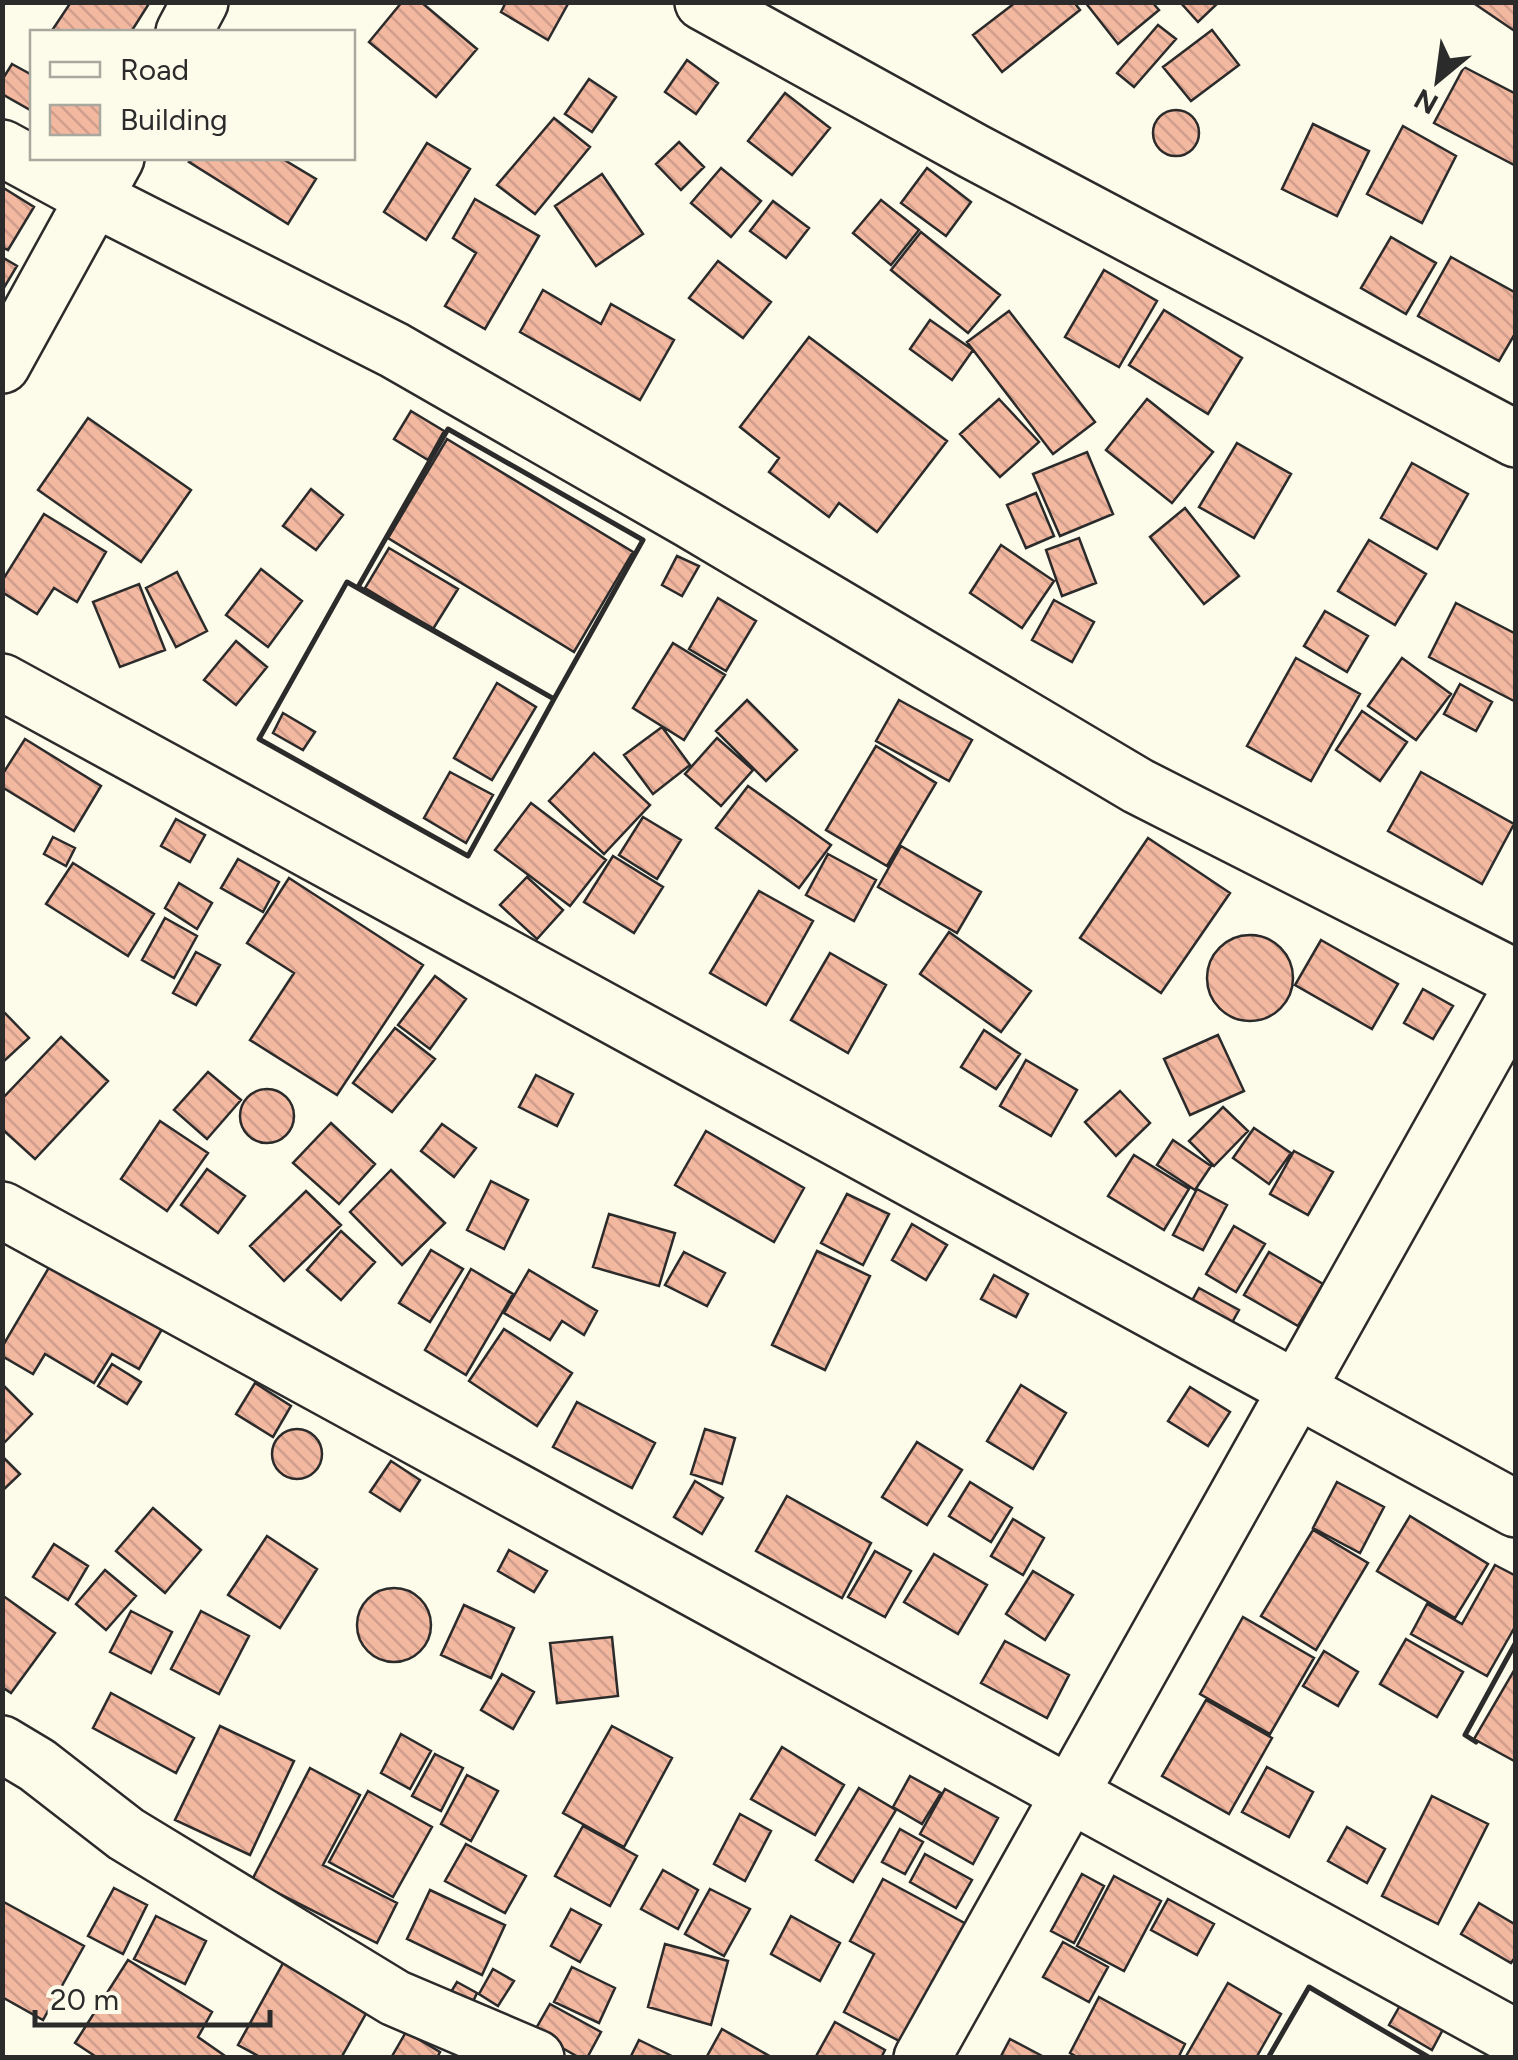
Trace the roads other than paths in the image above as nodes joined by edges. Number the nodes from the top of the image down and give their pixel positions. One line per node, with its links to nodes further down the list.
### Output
1 (200, 2): 3 (street)
2 (703, 2): 9 (street)
3 (185, 30)
4 (2, 148): 5 (street)
5 (30, 156)
6 (43, 160): 7 (street)
7 (105, 178): 8 (street); 11 (street)
8 (2, 365)
9 (1516, 440)
10 (2, 682): 14 (street)
11 (1516, 978)
12 (1516, 998): 14 (street)
13 (2, 1210): 17 (street)
14 (1296, 1389): 15 (street); 17 (street)
15 (1516, 1510)
16 (2, 1744): 19 (street)
17 (1070, 1794): 18 (street); 20 (street)
18 (1516, 2038)
19 (536, 2058)
20 (922, 2058)

